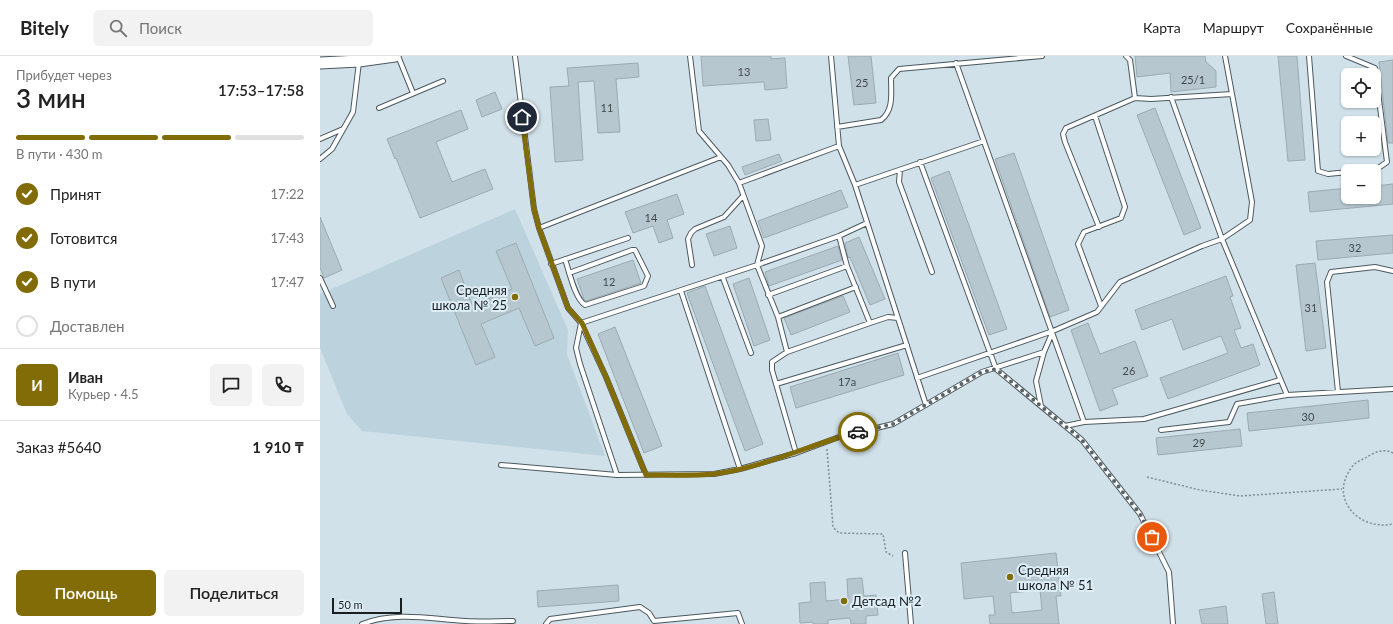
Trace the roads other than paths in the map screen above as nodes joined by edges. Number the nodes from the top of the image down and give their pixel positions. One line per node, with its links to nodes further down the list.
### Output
1 (397, 56): 10 (main road); 14 (lane)
2 (515, 56): 36 (lane)
3 (690, 56): 25 (lane)
4 (831, 56): 20 (lane)
5 (1042, 56): 12 (lane)
6 (1126, 56): 17 (lane)
7 (1225, 56): 15 (lane)
8 (1309, 56): 30 (lane)
9 (1346, 56): 28 (lane)
10 (360, 58): 11 (main road); 21 (lane)
11 (320, 63)
12 (956, 63): 20 (lane); 23 (lane)
13 (443, 81): 14 (lane)
14 (413, 93): 18 (lane)
15 (1232, 94): 16 (lane); 39 (lane)
16 (1171, 97): 17 (lane); 39 (lane)
17 (1135, 98): 19 (lane)
18 (379, 108)
19 (1094, 116): 35 (lane); 35 (lane)
20 (837, 127): 24 (lane)
21 (343, 129): 22 (lane); 26 (lane)
22 (320, 139)
23 (984, 141): 27 (lane); 59 (lane)
24 (839, 146): 31 (lane); 32 (lane)
25 (721, 157): 31 (lane); 36 (lane)
26 (320, 159)
27 (920, 162): 29 (lane); 64 (lane)
28 (1381, 166)
29 (900, 170): 32 (lane); 47 (lane)
30 (1341, 173)
31 (739, 183): 33 (lane)
32 (855, 185): 34 (lane)
33 (744, 196): 42 (lane); 43 (lane)
34 (867, 223): 37 (lane); 56 (lane)
35 (1098, 227): 54 (lane)
36 (539, 228): 41 (lane)
37 (839, 236): 43 (lane); 44 (lane)
38 (628, 238): 40 (lane)
39 (1222, 239): 54 (lane); 67 (lane)
40 (565, 259): 41 (lane); 46 (lane)
41 (551, 264): 57 (lane)
42 (692, 265)
43 (757, 265): 49 (lane); 52 (lane)
44 (847, 266): 50 (lane); 52 (lane)
45 (1393, 271): 70 (lane)
46 (570, 272): 46 (lane)
47 (932, 272)
48 (320, 278): 53 (lane)
49 (723, 278): 51 (lane); 63 (lane)
50 (856, 287): 55 (lane); 58 (lane)
51 (681, 291): 57 (lane); 79 (lane)
52 (768, 295): 55 (lane)
53 (333, 306)
54 (1101, 306): 59 (lane)
55 (778, 317): 61 (lane)
56 (898, 318): 58 (lane); 60 (lane)
57 (582, 323): 80 (lane); 81 (lane)
58 (870, 323): 61 (lane)
59 (1053, 330): 62 (lane); 64 (lane); 74 (lane)
60 (907, 345): 66 (lane); 68 (lane)
61 (787, 352): 68 (lane)
62 (1044, 352): 65 (lane); 73 (lane)
63 (751, 353)
64 (990, 353): 65 (lane); 66 (lane)
65 (996, 369): 72 (lane); 73 (lane)
66 (917, 378): 72 (lane)
67 (1280, 380): 71 (lane); 74 (lane)
68 (776, 384): 77 (lane)
69 (1393, 389): 70 (lane)
70 (1338, 392): 71 (lane)
71 (1287, 395): 76 (lane)
72 (926, 404): 77 (lane)
73 (1041, 406): 75 (lane)
74 (1084, 422): 75 (lane)
75 (1065, 426): 89 (lane)
76 (1161, 430)
77 (796, 453): 79 (lane)
78 (500, 465): 80 (lane)
79 (740, 469): 81 (lane)
80 (617, 475): 81 (lane)
81 (646, 475)
82 (905, 554): 88 (lane)
83 (513, 621): 85 (lane)
84 (654, 623): 86 (lane); 87 (lane)
85 (362, 624)
86 (546, 624)
87 (742, 624)
88 (911, 624)
89 (1173, 624)

